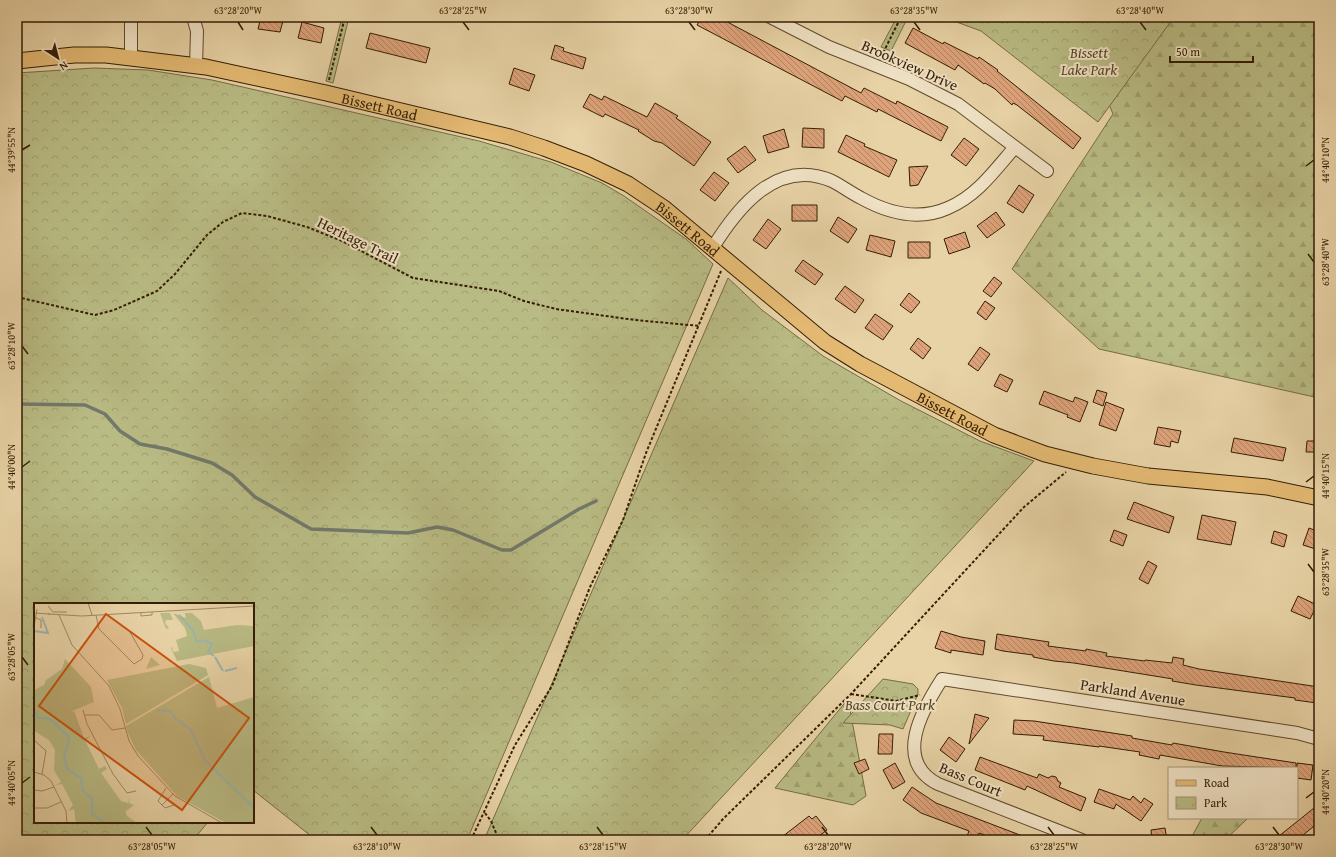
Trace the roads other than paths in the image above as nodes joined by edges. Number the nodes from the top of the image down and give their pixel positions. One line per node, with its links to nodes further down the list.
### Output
1 (131, 17): 4 (street)
2 (193, 17): 6 (street)
3 (770, 17): 7 (street, Brookview Drive)
4 (131, 58): 5 (main road, Bissett Road); 6 (main road, Bissett Road)
5 (17, 61)
6 (196, 66): 9 (main road, Bissett Road)
7 (1015, 147): 8 (street, Brookview Drive); 9 (street)
8 (1047, 171)
9 (712, 249): 10 (main road, Bissett Road)
10 (1319, 498)
11 (942, 679): 12 (street, Parkland Avenue); 13 (street, Bass Court)
12 (1319, 739)
13 (1082, 840)

